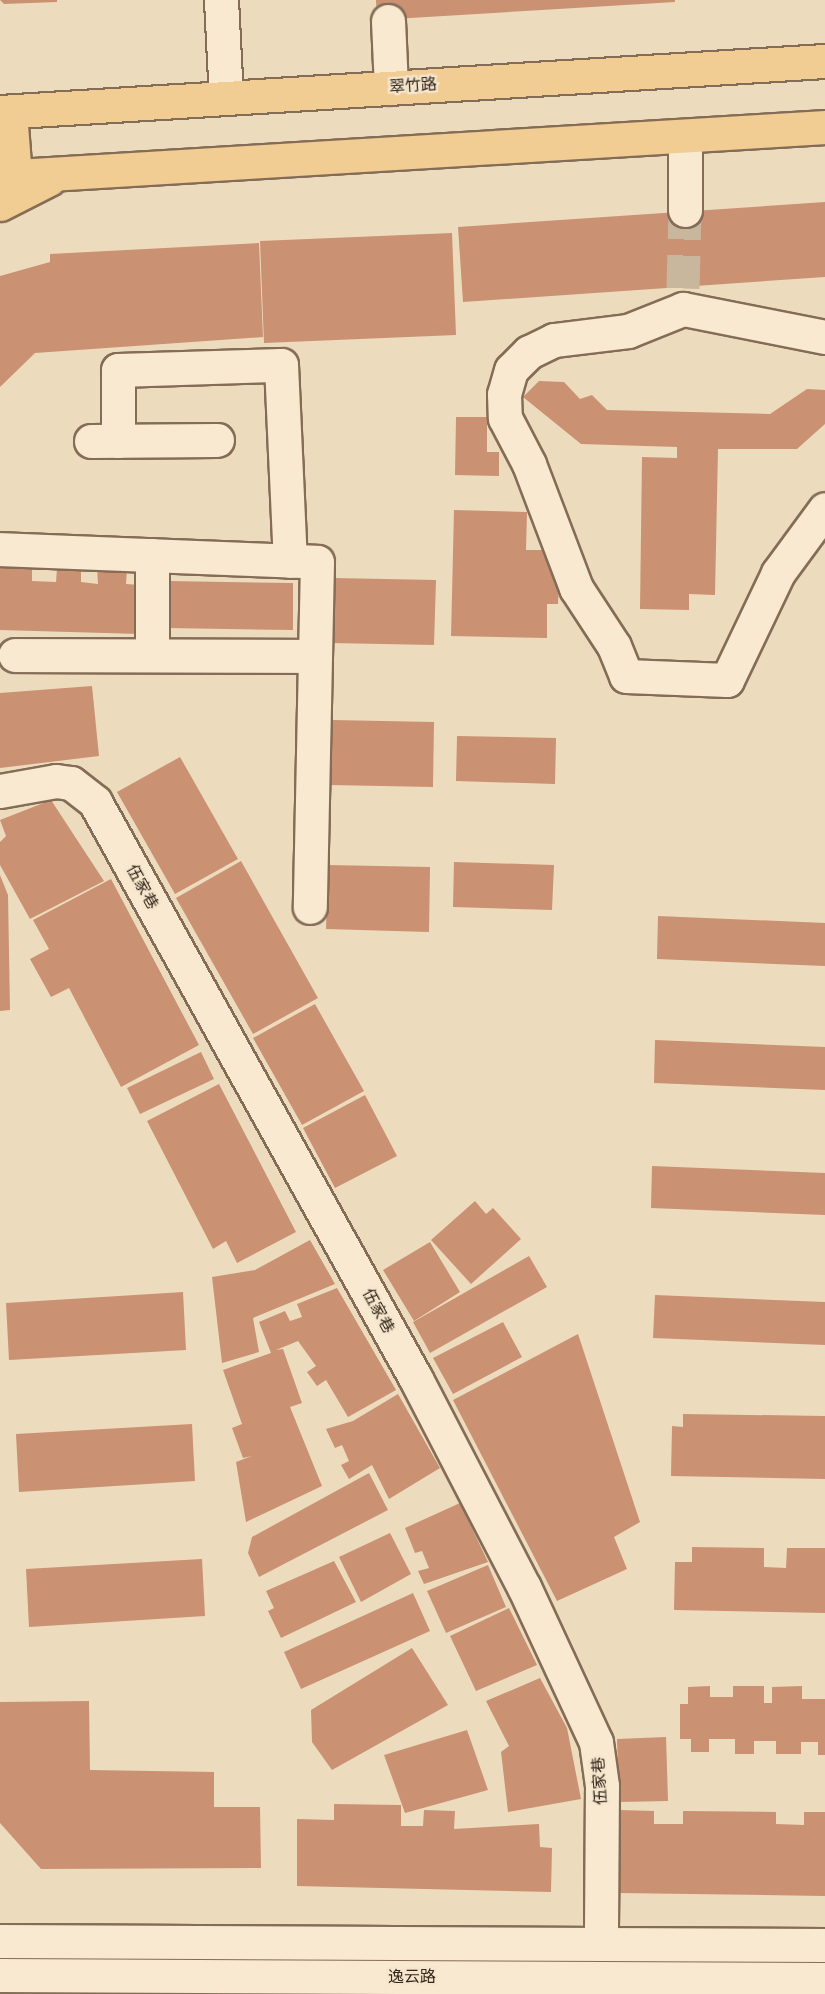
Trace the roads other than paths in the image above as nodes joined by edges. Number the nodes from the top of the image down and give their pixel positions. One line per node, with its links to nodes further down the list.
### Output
1 (221, 0): 5 (street)
2 (388, 21): 4 (street)
3 (825, 61): 4 (main road, 翠竹路)
4 (391, 88): 5 (main road, 翠竹路)
5 (226, 98): 6 (main road, 翠竹路)
6 (3, 105): 9 (main road)
7 (825, 128): 8 (main road)
8 (685, 136): 9 (main road); 10 (street)
9 (5, 186)
10 (684, 210)
11 (825, 338): 13 (street)
12 (217, 440): 16 (street)
13 (825, 510)
14 (0, 549): 15 (street)
15 (152, 555): 16 (street); 18 (street)
16 (290, 561): 19 (street)
17 (15, 655): 18 (street)
18 (152, 655): 19 (street)
19 (315, 656): 21 (street)
20 (0, 791): 23 (street, 伍家巷)
21 (310, 908)
22 (0, 1941): 23 (street, 逸云路)
23 (601, 1944): 24 (street, 逸云路)
24 (825, 1945)
25 (0, 1975): 27 (street, 逸云路)
26 (820, 1984): 27 (street, 逸云路)
27 (69, 1985)

